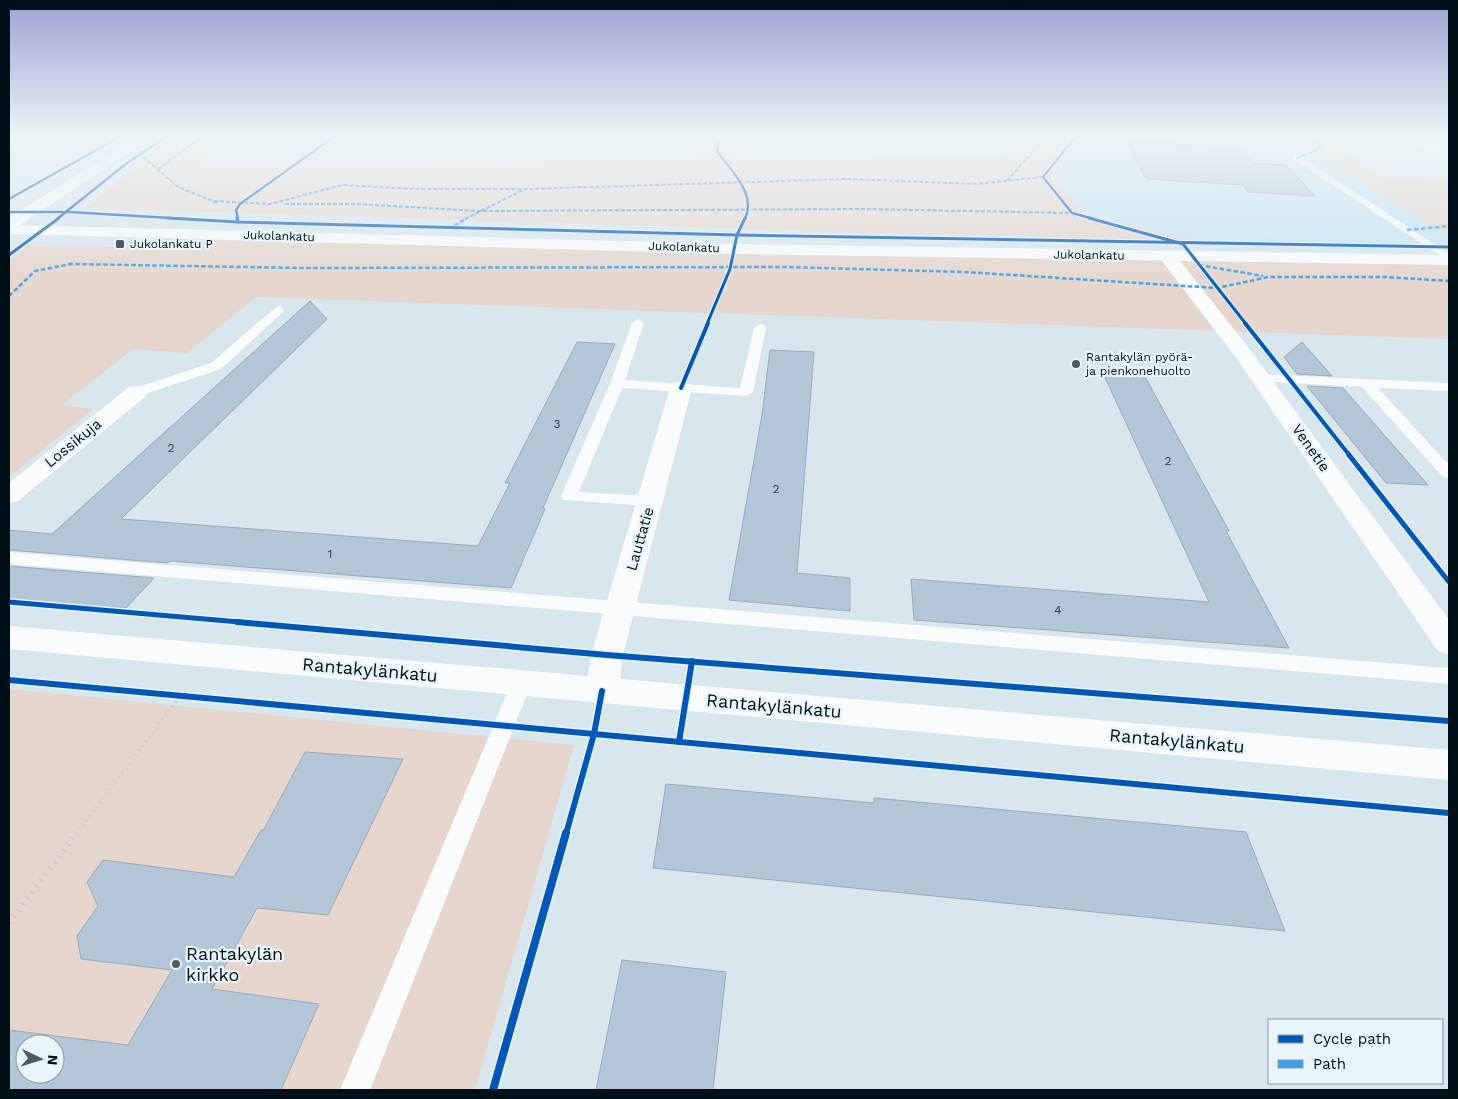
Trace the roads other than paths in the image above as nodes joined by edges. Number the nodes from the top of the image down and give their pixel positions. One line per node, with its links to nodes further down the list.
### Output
1 (69, 186): 3 (main road)
2 (1340, 186): 6 (lane)
3 (9, 225)
4 (9, 229): 5 (main road, Jukolankatu)
5 (1168, 257): 6 (main road, Jukolankatu); 10 (main road, Venetie)
6 (1449, 259)
7 (279, 310): 15 (lane)
8 (638, 323): 12 (lane)
9 (760, 328): 14 (lane)
10 (1261, 378): 11 (lane); 22 (main road, Venetie)
11 (1366, 383): 13 (lane); 16 (lane)
12 (617, 384): 14 (lane); 18 (lane)
13 (1449, 387)
14 (681, 388): 18 (main road, Lauttatie)
15 (137, 392): 17 (main road, Lossikuja)
16 (1449, 474)
17 (9, 494)
18 (650, 501): 20 (main road, Lauttatie)
19 (9, 558): 20 (lane)
20 (620, 609): 23 (lane); 25 (main road, Lauttatie)
21 (9, 638): 24 (main road, Rantakylänkatu)
22 (1449, 643)
23 (1449, 676)
24 (521, 684): 25 (main road, Rantakylänkatu); 27 (lane)
25 (602, 691): 26 (main road, Rantakylänkatu)
26 (1449, 765)
27 (355, 1090)

